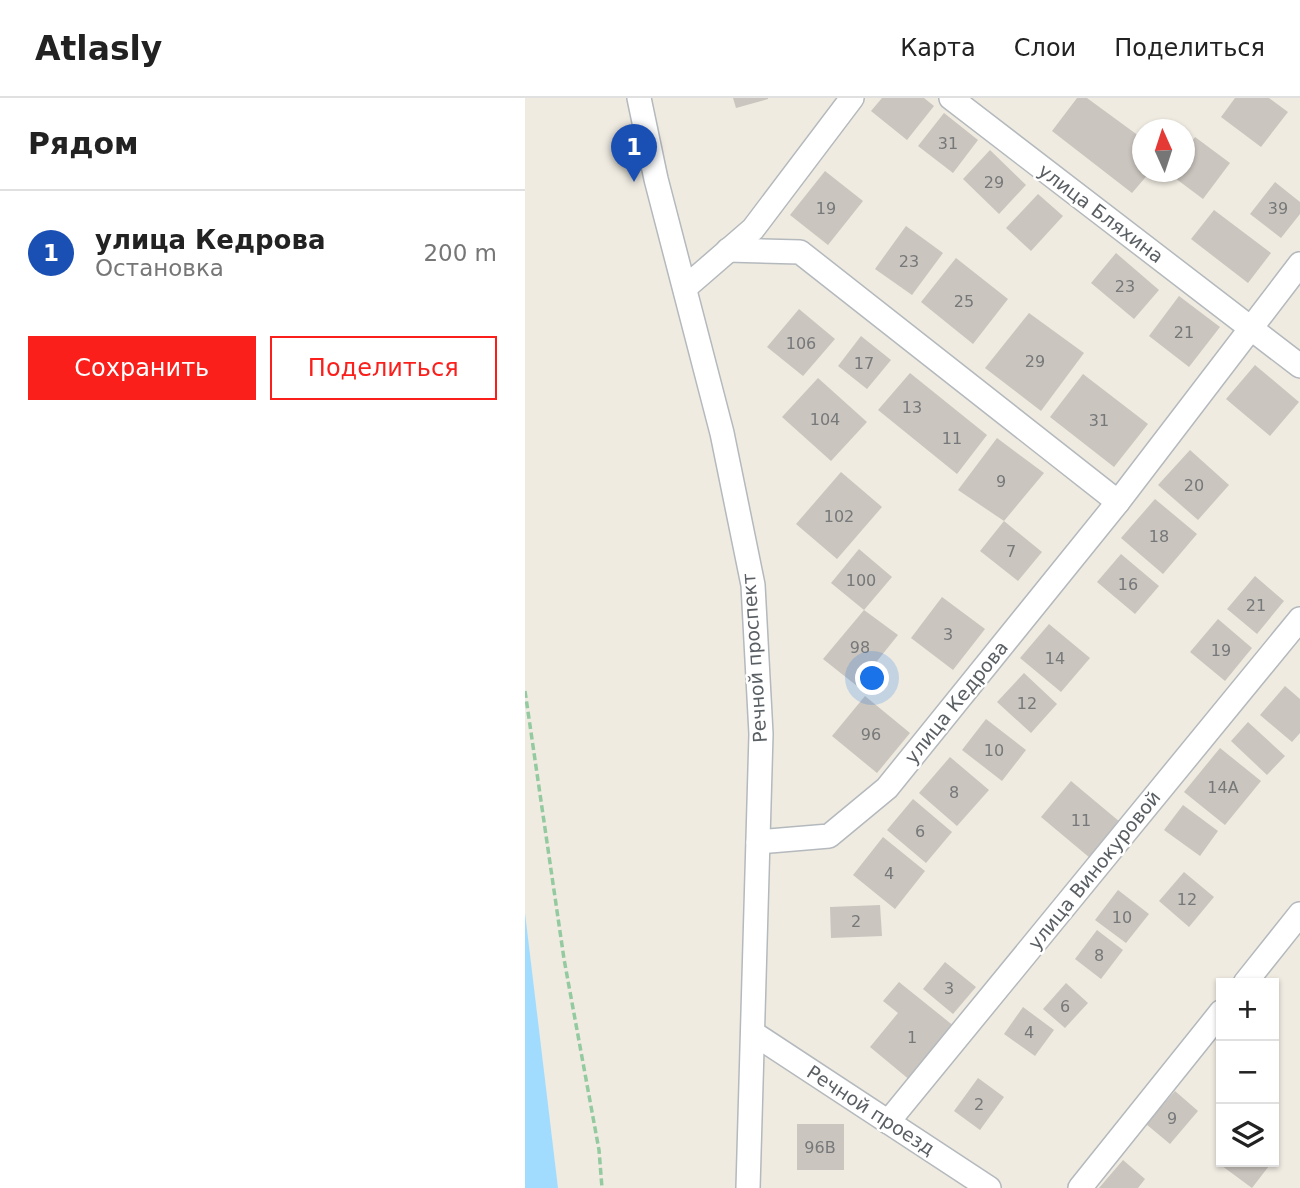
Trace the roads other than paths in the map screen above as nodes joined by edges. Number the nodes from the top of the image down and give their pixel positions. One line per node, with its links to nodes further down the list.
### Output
1 (639, 98): 6 (street, Речной проспект)
2 (852, 98): 4 (street)
3 (951, 98): 7 (street, улица Бляхина)
4 (728, 250): 6 (street); 9 (street)
5 (1300, 264): 7 (street, улица Кедрова)
6 (686, 287): 11 (street, Речной проспект)
7 (1252, 328): 8 (street, улица Бляхина); 9 (street, улица Кедрова)
8 (1300, 366)
9 (1118, 502): 11 (street, улица Кедрова)
10 (1300, 619): 16 (street, улица Винокуровой)
11 (758, 842): 15 (street, Речной проспект)
12 (1300, 915): 13 (street)
13 (1249, 978)
14 (1216, 1018): 19 (street)
15 (753, 1033): 16 (street, Речной проезд); 17 (street, Речной проспект)
16 (888, 1122): 18 (street, Речной проезд)
17 (748, 1188)
18 (989, 1188)
19 (1080, 1188)

